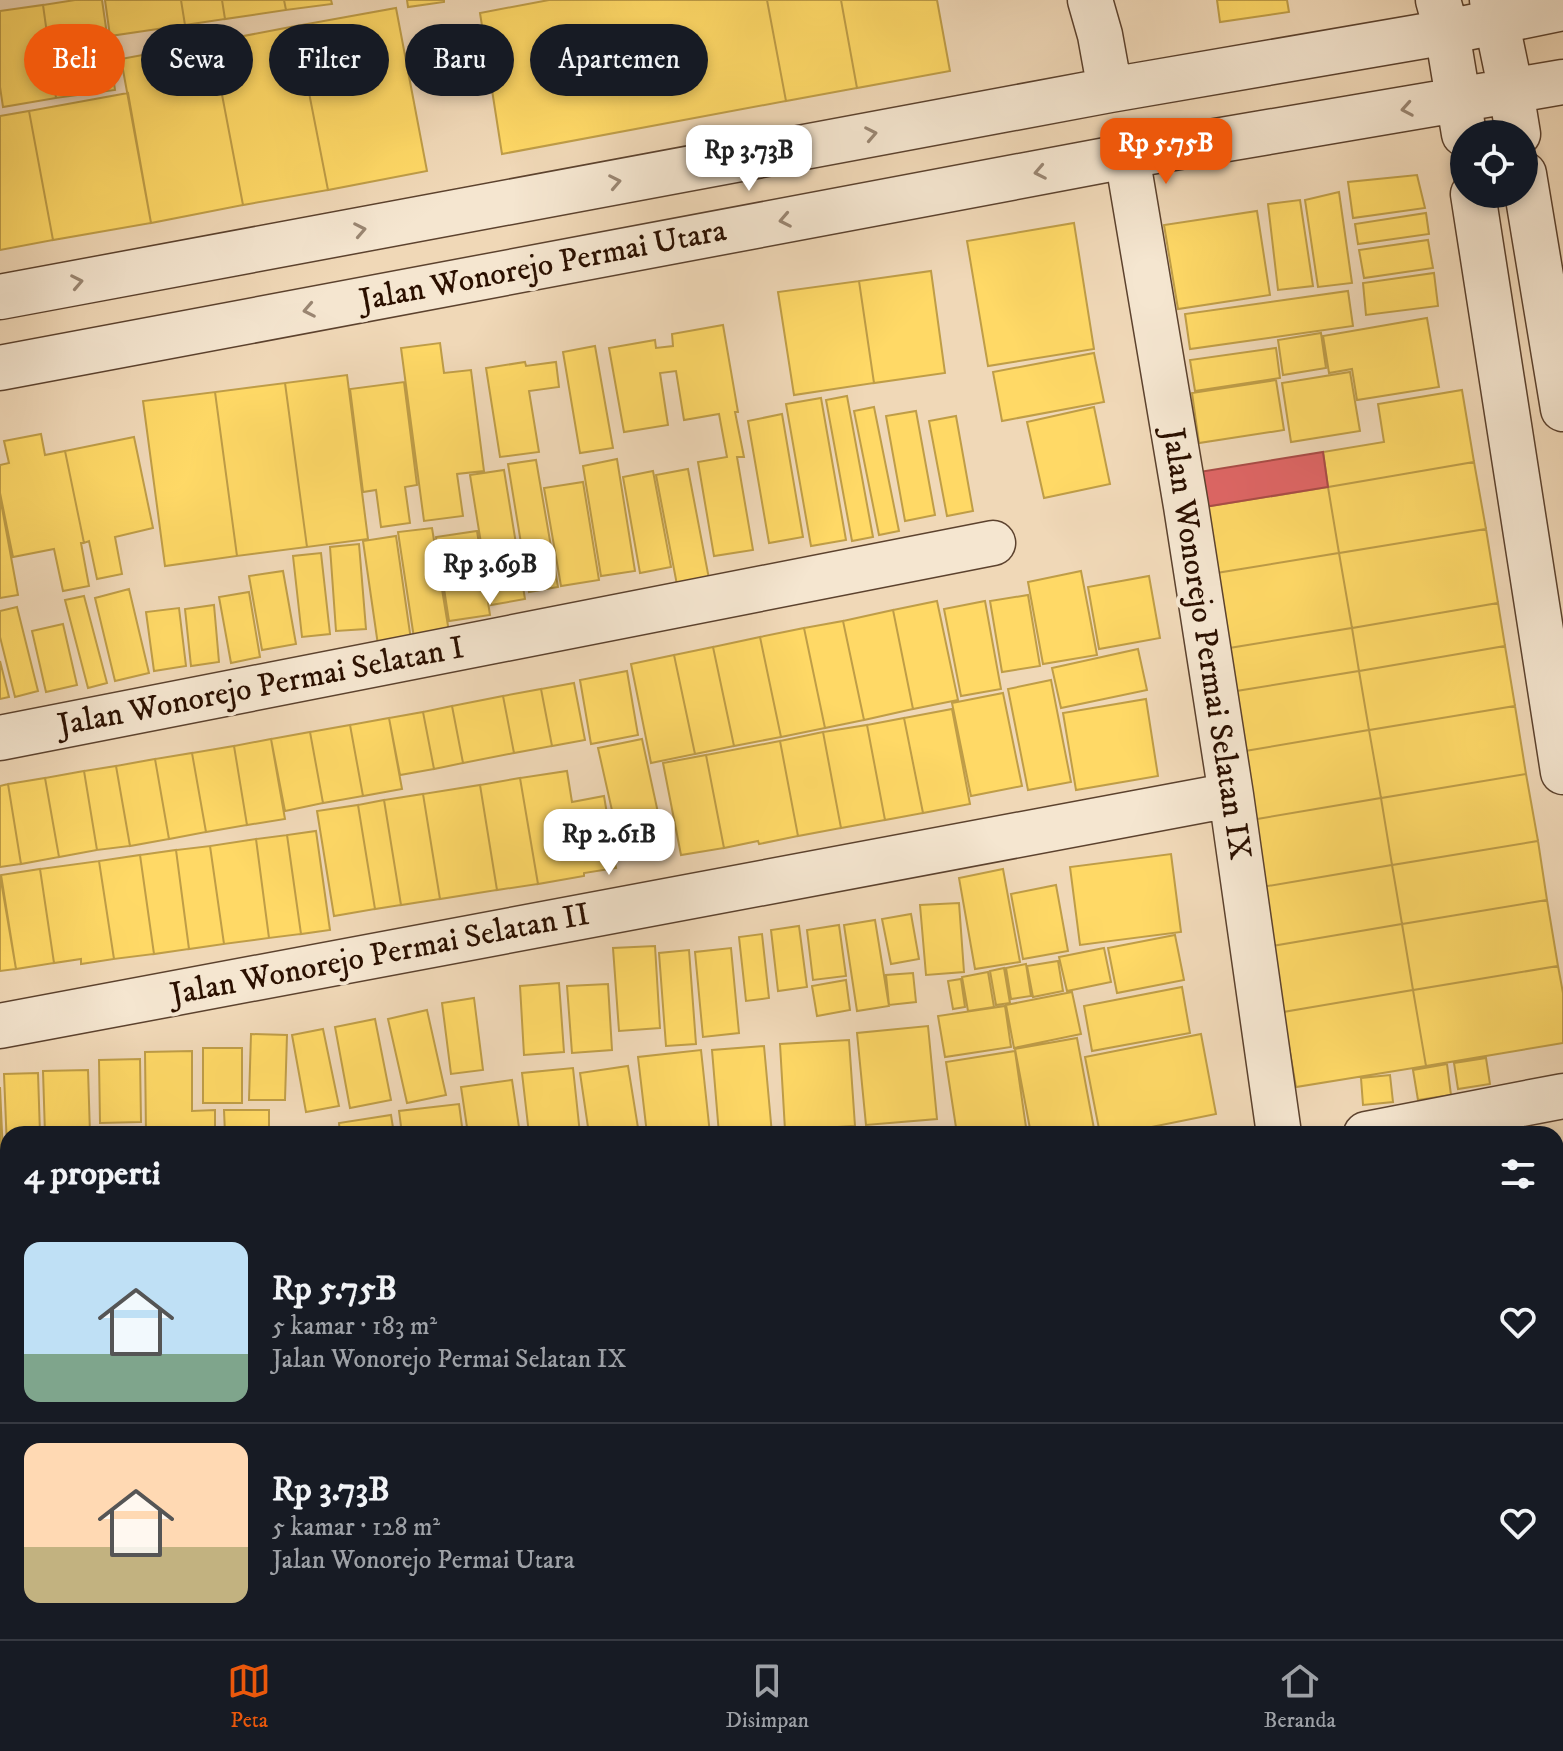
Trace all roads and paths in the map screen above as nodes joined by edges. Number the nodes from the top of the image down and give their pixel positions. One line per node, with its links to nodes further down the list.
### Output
1 (1090, 0): 6 (street)
2 (1563, 8): 3 (street)
3 (1494, 10): 4 (street); 7 (street)
4 (1442, 16): 6 (street); 8 (street)
5 (1563, 82): 7 (street, Jalan Wonorejo Permai Utara)
6 (1110, 90): 13 (street, one-way to 6)
7 (1511, 91): 8 (street, Jalan Wonorejo Permai Utara); 9 (street)
8 (1462, 117): 10 (street, Jalan Wonorejo Permai Utara, one-way to 10)
9 (1516, 120)
10 (1127, 156): 14 (street, Jalan Wonorejo Permai Utara, one-way to 14); 19 (street, Jalan Wonorejo Permai Selatan IX)
11 (1475, 208): 18 (street)
12 (1530, 208): 15 (street)
13 (0, 297)
14 (0, 368)
15 (1563, 409)
16 (993, 543): 17 (street, Jalan Wonorejo Permai Selatan I)
17 (0, 738)
18 (1563, 772)
19 (1231, 795): 20 (street, Jalan Wonorejo Permai Selatan II); 22 (street, Jalan Wonorejo Permai Selatan IX)
20 (0, 1026)
21 (1563, 1096): 23 (street)
22 (1278, 1126)
23 (1407, 1126)

